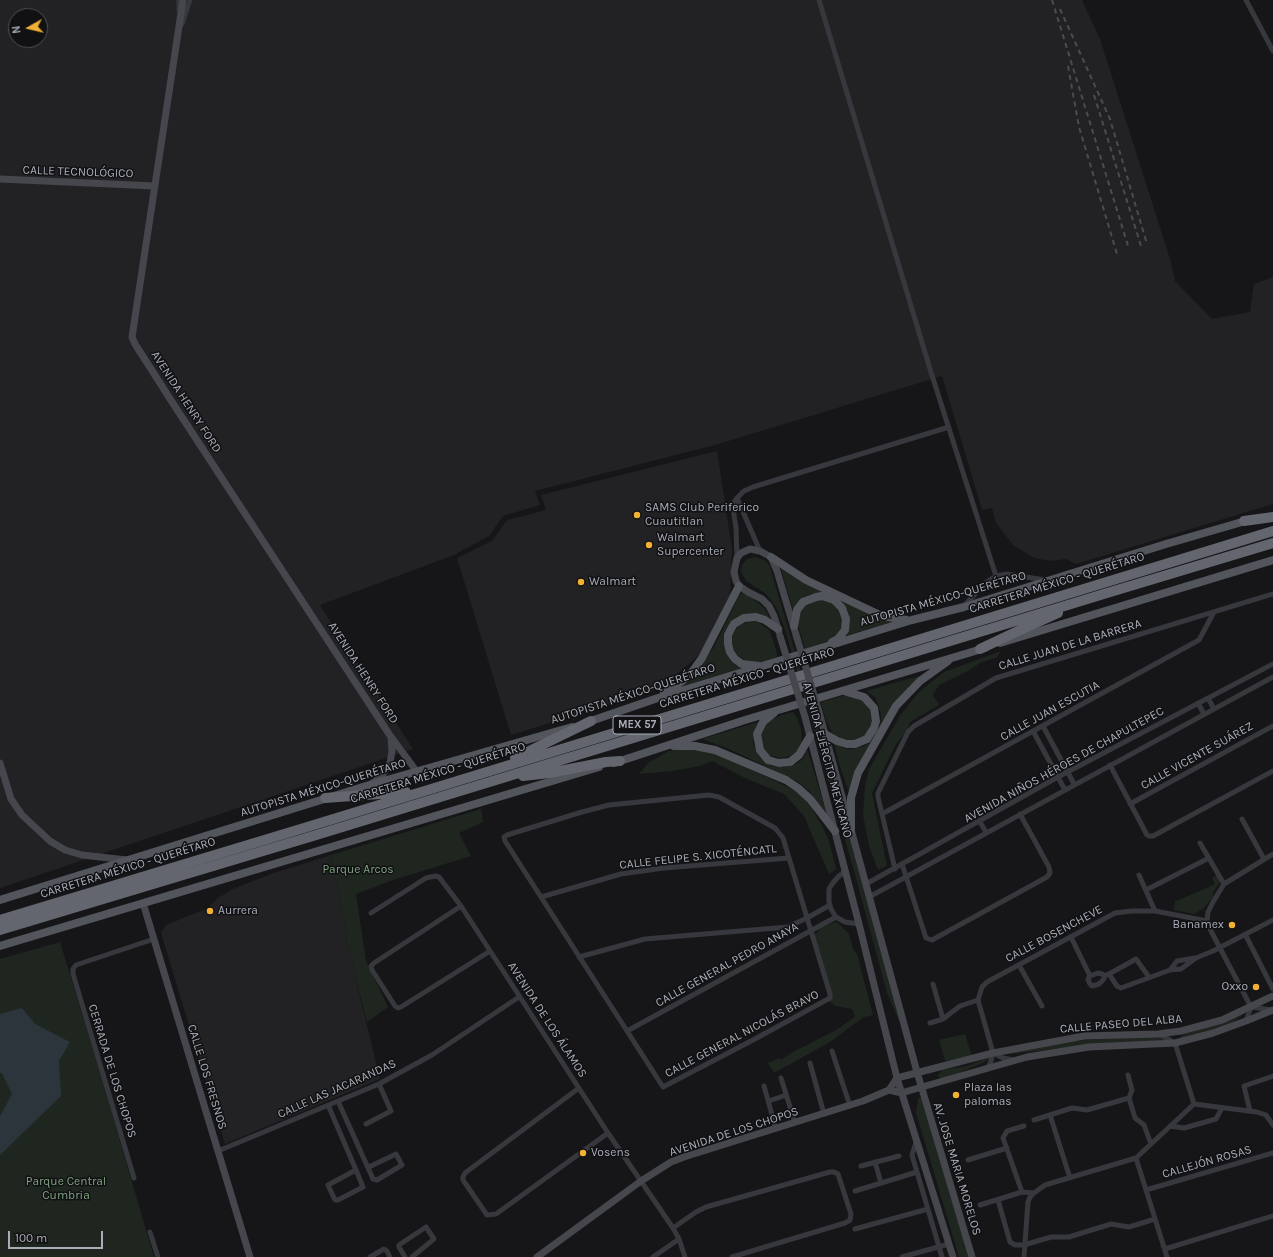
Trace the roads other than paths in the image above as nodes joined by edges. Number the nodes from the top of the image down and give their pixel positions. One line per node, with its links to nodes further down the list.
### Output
1 (179, 0): 6 (street, AVENIDA HENRY FORD)
2 (183, 0): 6 (street, AVENIDA HENRY FORD)
3 (190, 0): 6 (street, AVENIDA HENRY FORD)
4 (819, 0): 10 (street)
5 (1246, 0): 7 (street)
6 (178, 34): 9 (street, AVENIDA HENRY FORD)
7 (1273, 51)
8 (0, 179): 9 (street, CALLE TECNOLÓGICO)
9 (155, 186): 48 (street, AVENIDA HENRY FORD)
10 (949, 427): 11 (street); 21 (street)
11 (737, 498): 17 (street); 19 (street)
12 (1273, 513): 14 (main road, AUTOPISTA MÉXICO-QUERÉTARO)
13 (1273, 517): 14 (highway)
14 (1244, 521): 22 (main road, AUTOPISTA MÉXICO-QUERÉTARO)
15 (1273, 531): 55 (highway, CARRETERA MÉXICO - QUERÉTARO / MEX 57)
16 (1273, 544): 24 (highway, CARRETERA MÉXICO - QUERÉTARO / MEX 57)
17 (760, 551): 18 (street); 19 (street)
18 (771, 557): 28 (main road); 29 (street, AVENIDA EJÉRCITO MEXICANO)
19 (737, 558): 23 (street)
20 (1273, 560): 32 (main road)
21 (996, 576): 22 (street); 26 (street)
22 (1048, 581): 26 (main road, AUTOPISTA MÉXICO-QUERÉTARO)
23 (739, 586): 30 (street, AVENIDA EJÉRCITO MEXICANO); 39 (main road)
24 (1107, 592): 32 (highway); 60 (highway, CARRETERA MÉXICO - QUERÉTARO / MEX 57)
25 (1273, 594): 27 (street, CALLE JUAN DE LA BARRERA)
26 (964, 607): 28 (main road, AUTOPISTA MÉXICO-QUERÉTARO)
27 (1214, 612): 45 (street, CALLE JUAN ESCUTIA); 67 (street, CALLE JUAN DE LA BARRERA)
28 (912, 620): 31 (main road, AUTOPISTA MÉXICO-QUERÉTARO)
29 (794, 626): 31 (main road); 49 (street, AVENIDA EJÉRCITO MEXICANO, bridge)
30 (779, 632): 35 (main road); 50 (street, AVENIDA EJÉRCITO MEXICANO, bridge)
31 (819, 649): 35 (main road, AUTOPISTA MÉXICO-QUERÉTARO)
32 (980, 649): 33 (main road)
33 (953, 658): 37 (main road); 71 (main road)
34 (1273, 664): 38 (street, AVENIDA NIÑOS HÉROES DE CHAPULTEPEC)
35 (762, 666): 39 (main road, AUTOPISTA MÉXICO-QUERÉTARO)
36 (1273, 677): 41 (street, AVENIDA NIÑOS HÉROES DE CHAPULTEPEC)
37 (844, 690): 42 (main road); 49 (main road)
38 (1208, 698): 40 (street, AVENIDA NIÑOS HÉROES DE CHAPULTEPEC); 41 (street)
39 (655, 699): 44 (main road, AUTOPISTA MÉXICO-QUERÉTARO)
40 (1198, 703): 43 (street); 58 (street, AVENIDA NIÑOS HÉROES DE CHAPULTEPEC)
41 (1214, 709): 43 (street, AVENIDA NIÑOS HÉROES DE CHAPULTEPEC)
42 (778, 710): 50 (main road); 51 (main road)
43 (1204, 714): 54 (street, AVENIDA NIÑOS HÉROES DE CHAPULTEPEC)
44 (591, 721): 55 (highway); 57 (main road, AUTOPISTA MÉXICO-QUERÉTARO)
45 (1043, 726): 47 (street, CALLE JUAN ESCUTIA); 58 (street)
46 (1273, 726): 66 (street, CALLE VICENTE SUÁREZ)
47 (1033, 731): 59 (street); 67 (street, CALLE JUAN ESCUTIA)
48 (389, 734): 57 (street, AVENIDA HENRY FORD); 62 (street, AVENIDA HENRY FORD)
49 (825, 734): 71 (street, AVENIDA EJÉRCITO MEXICANO)
50 (810, 736): 72 (street, AVENIDA EJÉRCITO MEXICANO)
51 (654, 750): 52 (main road); 72 (main road)
52 (620, 761): 60 (highway); 91 (main road)
53 (0, 763): 79 (street)
54 (1110, 765): 61 (street, AVENIDA NIÑOS HÉROES DE CHAPULTEPEC); 66 (street)
55 (495, 769): 63 (highway, CARRETERA MÉXICO - QUERÉTARO / MEX 57)
56 (1273, 771): 66 (street)
57 (417, 772): 62 (main road, AUTOPISTA MÉXICO-QUERÉTARO)
58 (1068, 772): 59 (street, AVENIDA NIÑOS HÉROES DE CHAPULTEPEC); 61 (street)
59 (1058, 777): 64 (street); 70 (street, AVENIDA NIÑOS HÉROES DE CHAPULTEPEC)
60 (500, 779): 102 (highway, CARRETERA MÉXICO - QUERÉTARO / MEX 57)
61 (1074, 784): 64 (street, AVENIDA NIÑOS HÉROES DE CHAPULTEPEC)
62 (366, 786): 65 (main road, AUTOPISTA MÉXICO-QUERÉTARO)
63 (424, 790): 65 (highway); 98 (highway, CARRETERA MÉXICO - QUERÉTARO / MEX 57)
64 (1065, 790): 68 (street, AVENIDA NIÑOS HÉROES DE CHAPULTEPEC)
65 (325, 798): 79 (main road, AUTOPISTA MÉXICO-QUERÉTARO)
66 (1130, 804)
67 (882, 814): 81 (street, CALLE JUAN DE LA BARRERA)
68 (1020, 814): 73 (street, AVENIDA NIÑOS HÉROES DE CHAPULTEPEC); 84 (street)
69 (1242, 819): 78 (street)
70 (980, 822): 73 (street); 80 (street, AVENIDA NIÑOS HÉROES DE CHAPULTEPEC)
71 (851, 830): 85 (street, AVENIDA EJÉRCITO MEXICANO)
72 (835, 831): 82 (street, AVENIDA EJÉRCITO MEXICANO)
73 (986, 832): 84 (street, AVENIDA NIÑOS HÉROES DE CHAPULTEPEC)
74 (1200, 843): 77 (street)
75 (1273, 854): 78 (street)
76 (789, 858): 88 (street, CALLE FELIPE S. XICOTÉNCATL); 88 (street, CALLE GENERAL NICOLÁS BRAVO); 97 (street, CALLE GENERAL NICOLÁS BRAVO)
77 (1208, 858): 86 (street); 87 (street)
78 (1264, 859): 86 (street)
79 (129, 860): 90 (main road, AUTOPISTA MÉXICO-QUERÉTARO)
80 (902, 864): 81 (street, AVENIDA NIÑOS HÉROES DE CHAPULTEPEC); 84 (street)
81 (895, 868): 85 (street, AVENIDA NIÑOS HÉROES DE CHAPULTEPEC)
82 (845, 871): 92 (street); 101 (street, AVENIDA EJÉRCITO MEXICANO)
83 (1140, 875): 87 (street)
84 (906, 877): 89 (street, AVENIDA NIÑOS HÉROES DE CHAPULTEPEC)
85 (866, 884): 89 (street, AVENIDA EJÉRCITO MEXICANO)
86 (1224, 884): 100 (street)
87 (1146, 890): 94 (street)
88 (540, 897): 110 (street, CALLE GENERAL NICOLÁS BRAVO)
89 (869, 897): 137 (street, AVENIDA EJÉRCITO MEXICANO)
90 (0, 900)
91 (143, 903): 106 (street, CALLE LOS FRESNOS); 107 (main road)
92 (830, 905): 96 (street); 97 (street)
93 (461, 906): 95 (street, AVENIDA DE LOS ÁLAMOS); 109 (street, AVENIDA DE LOS ÁLAMOS); 109 (street)
94 (1155, 911): 100 (street, CALLE BOSENCHEVE); 105 (street, CALLE BOSENCHEVE)
95 (371, 913)
96 (836, 917): 101 (street); 103 (street, CALLE GENERAL PEDRO ANAYA)
97 (807, 918): 103 (street, CALLE GENERAL NICOLÁS BRAVO); 110 (street)
98 (0, 920)
99 (1273, 920): 104 (street)
100 (1208, 922): 108 (street)
101 (860, 924): 141 (street, AVENIDA EJÉRCITO MEXICANO)
102 (0, 930)
103 (811, 930): 129 (street, CALLE GENERAL PEDRO ANAYA); 129 (street, CALLE GENERAL NICOLÁS BRAVO)
104 (1245, 934): 108 (street); 118 (street)
105 (1071, 936): 112 (street, CALLE BOSENCHEVE); 115 (street)
106 (154, 939): 170 (street, CALLE LOS FRESNOS); 180 (street, CERRADA DE LOS CHOPOS)
107 (0, 947)
108 (1220, 947): 111 (street); 123 (street)
109 (490, 951): 119 (street, AVENIDA DE LOS ÁLAMOS)
110 (579, 957): 129 (street, CALLE GENERAL NICOLÁS BRAVO)
111 (1196, 958): 113 (street); 113 (street)
112 (1018, 965): 121 (street, CALLE BOSENCHEVE); 122 (street)
113 (1170, 970): 116 (street)
114 (1107, 975): 115 (street); 115 (street); 116 (street); 116 (street)
115 (1090, 976)
116 (1149, 978)
117 (933, 984): 125 (street)
118 (1273, 989)
119 (519, 996): 142 (street, CALLE LAS JACARANDAS); 144 (street, AVENIDA DE LOS ÁLAMOS)
120 (1273, 996): 123 (street, CALLE PASEO DEL ALBA)
121 (978, 1000): 125 (street); 133 (street)
122 (1042, 1006)
123 (1251, 1007): 124 (street); 126 (street); 128 (street, CALLE PASEO DEL ALBA)
124 (1273, 1010): 126 (street, CALLE PASEO DEL ALBA)
125 (943, 1019): 127 (street)
126 (1246, 1021): 131 (street, CALLE PASEO DEL ALBA)
127 (930, 1023)
128 (1181, 1031): 130 (street, CALLE PASEO DEL ALBA); 131 (street)
129 (627, 1032)
130 (1158, 1034): 131 (street); 133 (street, CALLE PASEO DEL ALBA)
131 (1175, 1043): 134 (street, CALLE PASEO DEL ALBA); 152 (street)
132 (832, 1051): 154 (street)
133 (993, 1053): 134 (street); 136 (street); 137 (street, CALLE PASEO DEL ALBA)
134 (1015, 1060): 136 (street, CALLE PASEO DEL ALBA)
135 (810, 1063): 157 (street)
136 (987, 1068): 145 (street, CALLE PASEO DEL ALBA)
137 (917, 1072): 141 (street, CALLE PASEO DEL ALBA); 145 (street, AVENIDA EJÉRCITO MEXICANO)
138 (1128, 1075): 149 (street)
139 (1273, 1076): 156 (street)
140 (781, 1078): 148 (street)
141 (897, 1078): 146 (street); 147 (street, AVENIDA EJÉRCITO MEXICANO)
142 (379, 1084): 150 (street, CALLE LAS JACARANDAS); 161 (street)
143 (764, 1086): 151 (street)
144 (579, 1088): 166 (street, AVENIDA DE LOS ÁLAMOS); 166 (street)
145 (922, 1088): 147 (street, CALLE PASEO DEL ALBA); 214 (street, AV. JOSE MARIA MORELOS)
146 (889, 1090): 147 (street); 154 (street, AVENIDA DE LOS CHOPOS)
147 (902, 1093): 167 (street, AVENIDA EJÉRCITO MEXICANO)
148 (786, 1095): 151 (street); 160 (street)
149 (1129, 1098): 158 (street); 168 (street)
150 (338, 1101): 153 (street, CALLE LAS JACARANDAS); 177 (street)
151 (769, 1101): 165 (street)
152 (1194, 1104): 155 (street); 164 (street)
153 (328, 1105): 170 (street, CALLE LAS JACARANDAS); 178 (street)
154 (850, 1106): 157 (street, AVENIDA DE LOS CHOPOS)
155 (1222, 1108): 156 (street); 164 (street)
156 (1250, 1111): 162 (street)
157 (824, 1114): 160 (street, AVENIDA DE LOS CHOPOS)
158 (1050, 1115): 159 (street); 181 (street)
159 (1034, 1120)
160 (795, 1123): 165 (street, AVENIDA DE LOS CHOPOS)
161 (366, 1124)
162 (1273, 1125)
163 (1024, 1126): 169 (street)
164 (1170, 1126): 168 (street)
165 (776, 1128): 182 (street, AVENIDA DE LOS CHOPOS)
166 (608, 1133): 182 (street, AVENIDA DE LOS ÁLAMOS)
167 (916, 1142): 179 (street); 197 (street, AVENIDA EJÉRCITO MEXICANO)
168 (1150, 1144): 173 (street)
169 (1007, 1148): 174 (street); 186 (street)
170 (218, 1151): 202 (street, CALLE LOS FRESNOS)
171 (1273, 1152): 184 (street, CALLEJÓN ROSAS)
172 (899, 1156): 175 (street)
173 (1136, 1158): 181 (street); 184 (street)
174 (968, 1160)
175 (875, 1162): 176 (street); 183 (street)
176 (861, 1166)
177 (368, 1167): 177 (street)
178 (356, 1170): 178 (street)
179 (917, 1172): 183 (street); 190 (street)
180 (134, 1178)
181 (1070, 1178): 187 (street)
182 (641, 1181): 193 (street); 207 (street, AVENIDA DE LOS CHOPOS)
183 (881, 1183): 185 (street)
184 (1146, 1190): 192 (street)
185 (855, 1191)
186 (1022, 1192): 187 (street); 188 (street)
187 (1034, 1193): 198 (street)
188 (998, 1200): 189 (street); 198 (street)
189 (980, 1205)
190 (928, 1209): 194 (street); 199 (street)
191 (1273, 1216): 200 (street)
192 (1155, 1219): 198 (street); 200 (street)
193 (673, 1228): 196 (street); 210 (street)
194 (855, 1230)
195 (150, 1232): 201 (street)
196 (679, 1239): 208 (street); 209 (street)
197 (949, 1244): 199 (street); 213 (street, AVENIDA EJÉRCITO MEXICANO)
198 (1024, 1245): 215 (street)
199 (939, 1247): 211 (street); 212 (street)
200 (1165, 1249): 216 (street)
201 (158, 1257)
202 (250, 1257)
203 (370, 1257): 204 (street)
204 (390, 1257)
205 (405, 1257): 206 (street)
206 (412, 1257)
207 (537, 1257)
208 (653, 1257)
209 (685, 1257)
210 (732, 1257)
211 (902, 1257)
212 (942, 1257)
213 (953, 1257)
214 (972, 1257)
215 (1024, 1257)
216 (1167, 1257)

